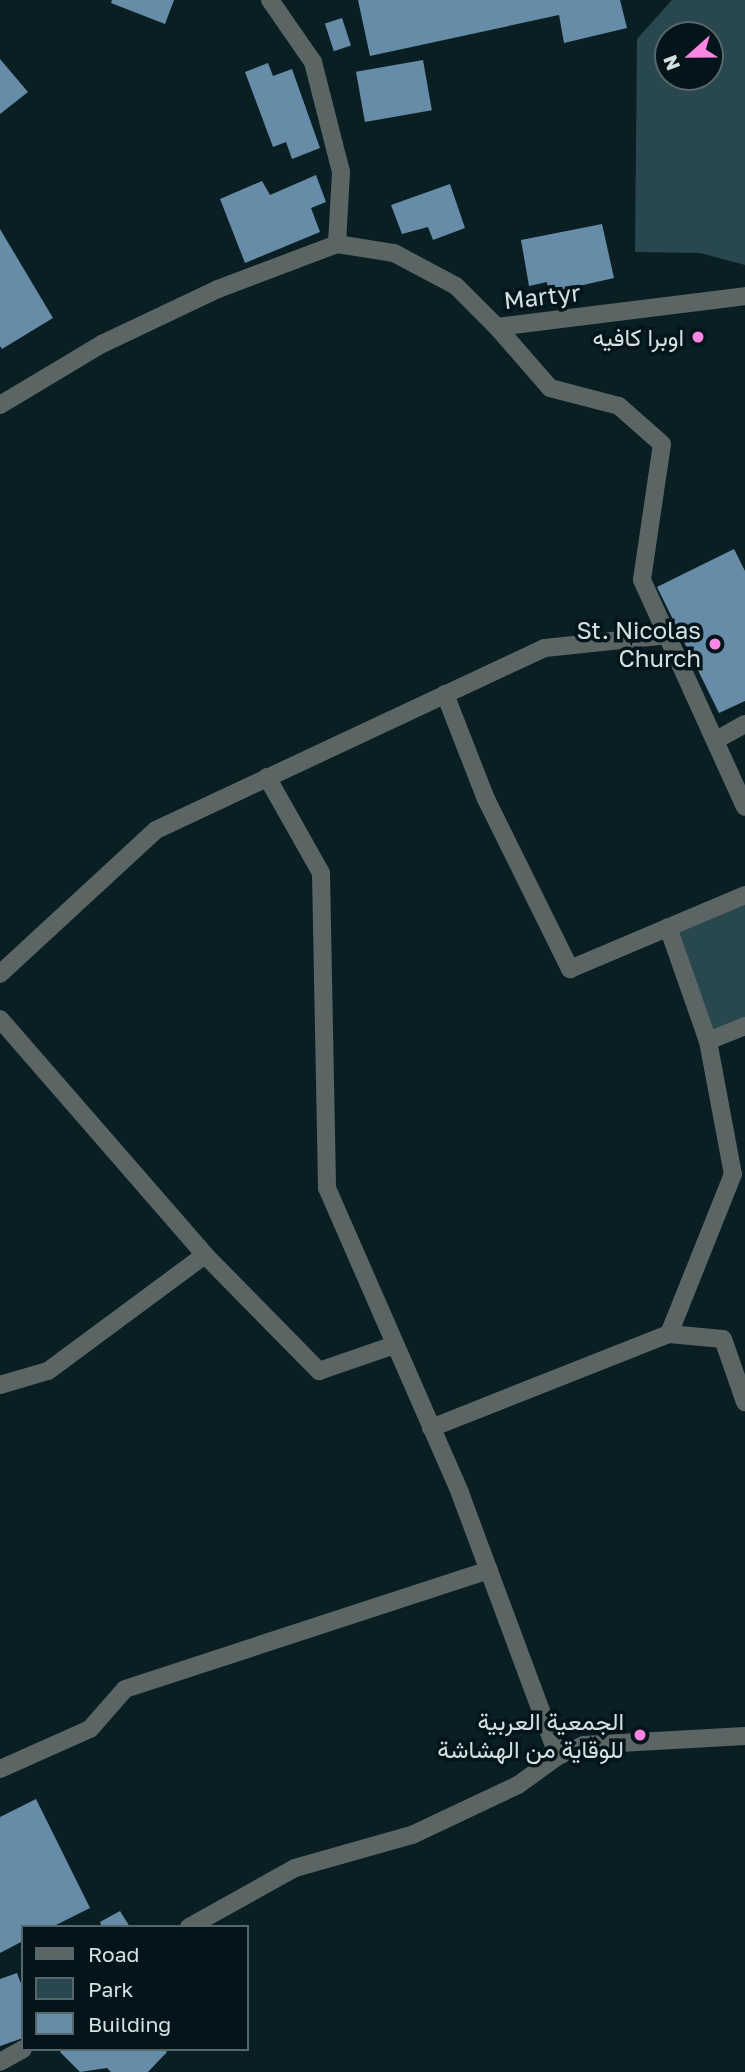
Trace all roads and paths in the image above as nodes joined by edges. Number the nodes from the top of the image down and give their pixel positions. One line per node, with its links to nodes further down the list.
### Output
1 (270, 0): 2 (street)
2 (337, 244): 4 (street, Martyr); 5 (street)
3 (745, 296): 4 (street, Martyr)
4 (498, 327): 6 (street)
5 (0, 405)
6 (668, 635): 7 (street); 9 (street)
7 (445, 694): 10 (street); 13 (street)
8 (745, 724): 9 (street)
9 (718, 739): 11 (street)
10 (267, 776): 14 (street); 20 (street)
11 (745, 807)
12 (745, 895): 13 (street)
13 (668, 927): 17 (street)
14 (0, 974)
15 (0, 1018): 18 (street)
16 (745, 1026): 17 (street)
17 (708, 1041): 19 (street)
18 (205, 1255): 20 (street); 21 (street)
19 (669, 1334): 22 (street); 23 (street)
20 (394, 1345): 23 (street)
21 (0, 1385)
22 (745, 1402)
23 (431, 1428): 24 (street)
24 (489, 1570): 26 (street); 27 (street)
25 (745, 1736): 26 (street)
26 (558, 1756): 28 (street)
27 (0, 1769)
28 (193, 1925)
29 (21, 2050): 30 (street)
30 (0, 2062)

